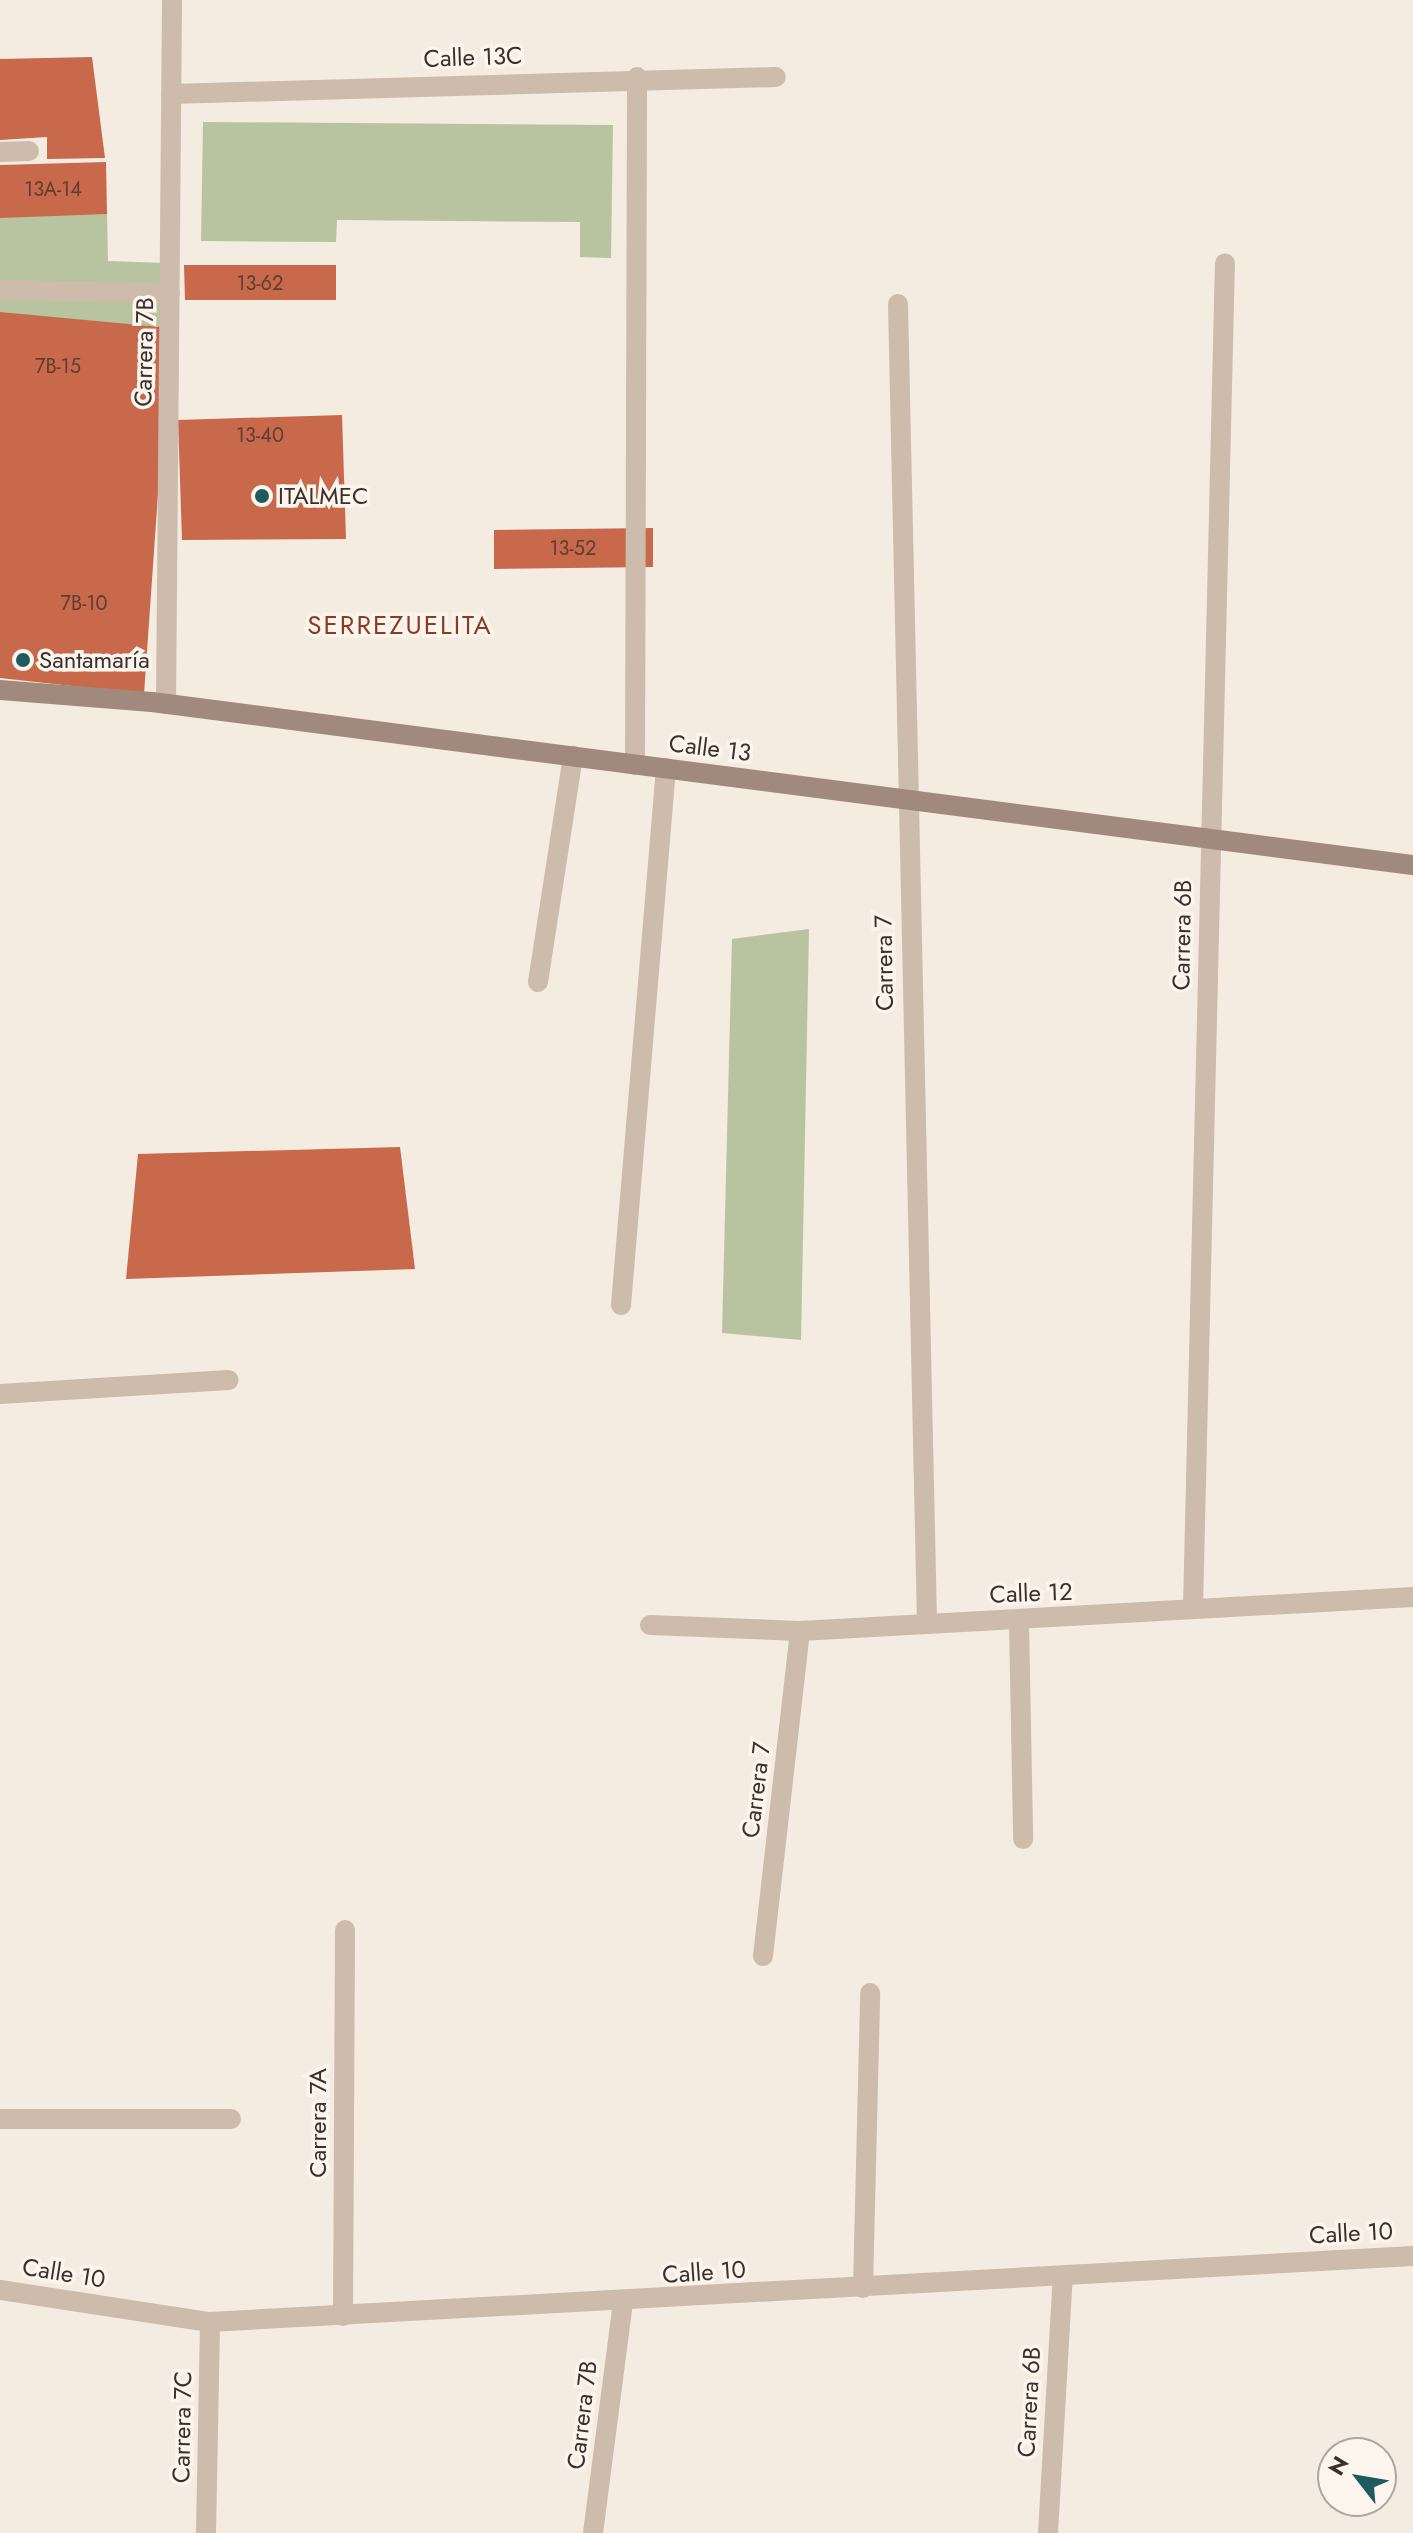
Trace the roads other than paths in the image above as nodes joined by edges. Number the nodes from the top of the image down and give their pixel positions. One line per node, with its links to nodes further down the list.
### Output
1 (172, 0): 4 (street, Carrera 7B)
2 (637, 77): 3 (street, Calle 13C); 4 (street, Calle 13C); 14 (street)
3 (776, 77)
4 (171, 94): 9 (street, Carrera 7B)
5 (29, 151): 6 (street)
6 (0, 152)
7 (1225, 263): 17 (street, Carrera 6B)
8 (0, 290): 9 (street)
9 (170, 293): 12 (street, Carrera 7B)
10 (898, 304): 16 (street, Carrera 7)
11 (0, 690): 12 (main road, Calle 13)
12 (166, 704): 13 (main road, Calle 13)
13 (573, 756): 14 (main road, Calle 13); 19 (street)
14 (635, 765): 15 (main road, Calle 13)
15 (666, 768): 16 (main road, Calle 13); 20 (street)
16 (905, 799): 17 (main road, Calle 13); 25 (street, Carrera 7)
17 (1210, 838): 18 (main road, Calle 13); 24 (street, Carrera 6B)
18 (1413, 865)
19 (538, 982)
20 (621, 1305)
21 (229, 1380): 22 (street)
22 (0, 1394)
23 (1413, 1597): 24 (street, Calle 12)
24 (1193, 1608): 26 (street, Calle 12)
25 (927, 1620): 26 (street, Calle 12); 28 (street, Calle 12)
26 (1019, 1622): 29 (street)
27 (650, 1625): 28 (street, Calle 12)
28 (800, 1631): 31 (street, Carrera 7)
29 (1023, 1839)
30 (345, 1930): 40 (street, Carrera 7A)
31 (763, 1956)
32 (870, 1993): 37 (street)
33 (0, 2119): 34 (street)
34 (231, 2119)
35 (1413, 2256): 36 (street, Calle 10)
36 (1063, 2275): 37 (street, Calle 10); 44 (street, Carrera 6B)
37 (863, 2288): 39 (street, Calle 10)
38 (0, 2290): 41 (street, Calle 10)
39 (623, 2303): 40 (street, Calle 10); 43 (street, Carrera 7B)
40 (343, 2316): 41 (street, Calle 10)
41 (210, 2322): 42 (street, Carrera 7C)
42 (206, 2533)
43 (593, 2533)
44 (1048, 2533)

